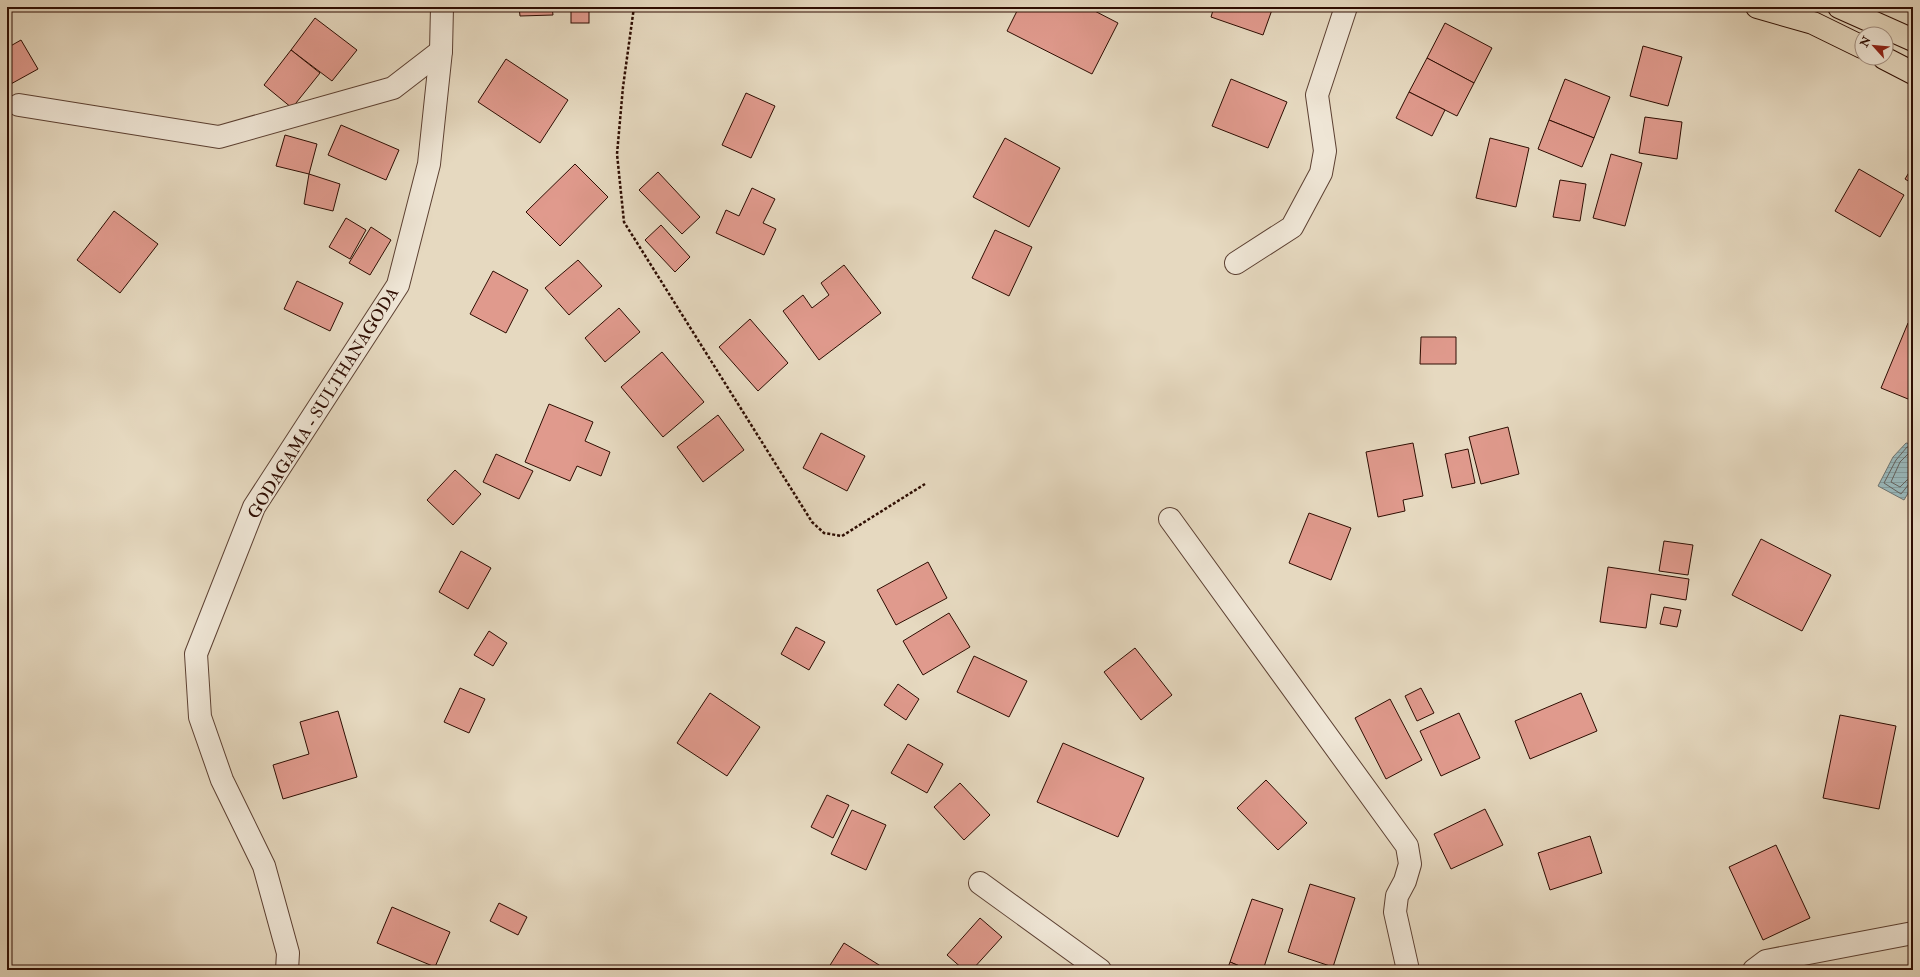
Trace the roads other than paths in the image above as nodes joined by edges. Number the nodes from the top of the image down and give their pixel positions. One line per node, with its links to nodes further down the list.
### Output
1 (442, 7): 7 (street, GODAGAMA - SULTHANAGODA)
2 (1346, 7): 11 (street)
3 (1757, 7): 6 (highway)
4 (1839, 7): 5 (highway)
5 (1913, 40)
6 (1854, 43)
7 (441, 51): 10 (street); 15 (street, GODAGAMA - SULTHANAGODA)
8 (1894, 63): 9 (highway)
9 (1913, 72)
10 (19, 104)
11 (1236, 263)
12 (1170, 519): 17 (street)
13 (980, 883): 16 (street)
14 (1913, 933): 18 (street)
15 (287, 970)
16 (1100, 970)
17 (1408, 970)
18 (1754, 970)

